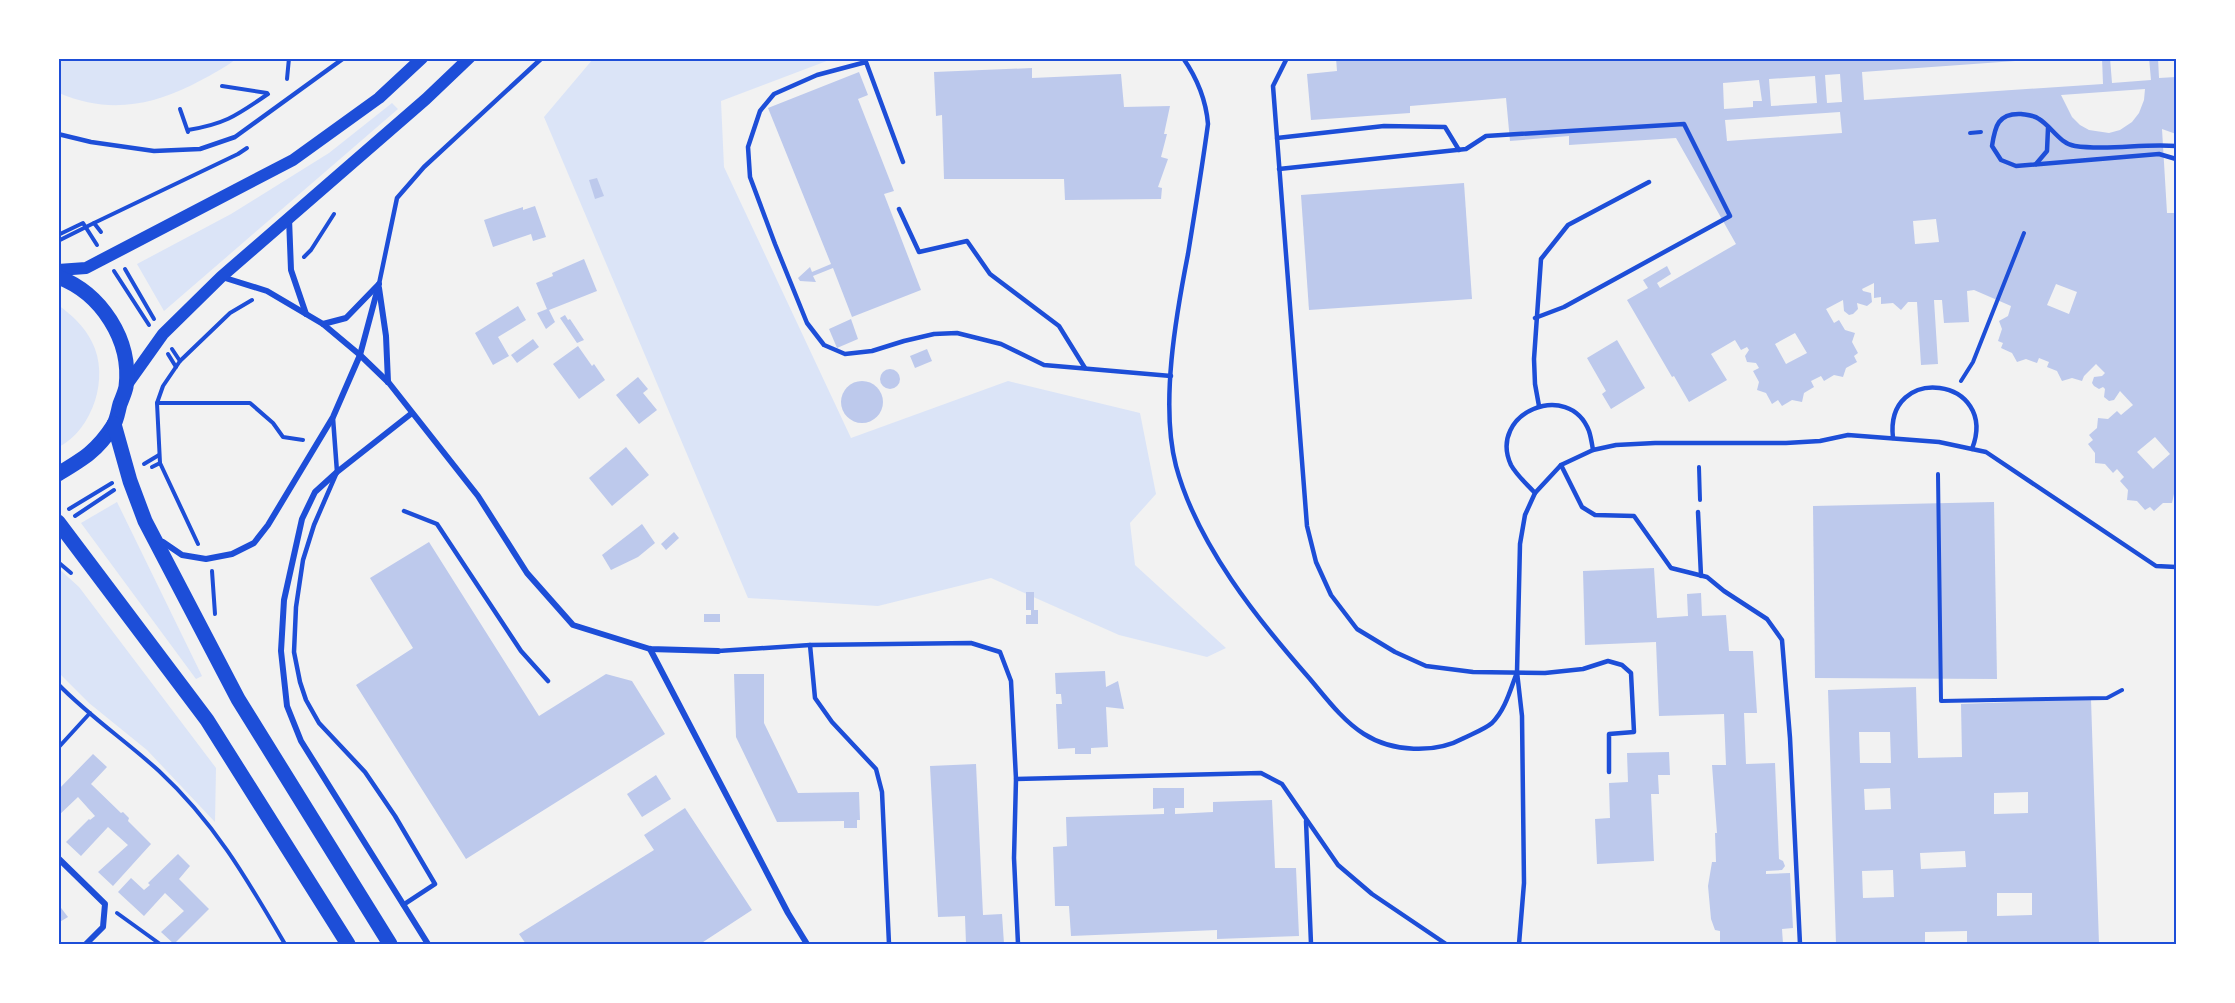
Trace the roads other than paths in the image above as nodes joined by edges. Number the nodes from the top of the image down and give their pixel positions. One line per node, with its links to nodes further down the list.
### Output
1 (344, 58): 8 (lane)
2 (422, 58): 19 (main road)
3 (469, 58): 18 (main road)
4 (542, 58): 22 (lane)
5 (1183, 58): 28 (lane)
6 (1287, 58): 9 (lane)
7 (2048, 128): 10 (lane); 14 (lane); 14 (lane)
8 (58, 134)
9 (1277, 138): 11 (lane); 15 (lane)
10 (2176, 146)
11 (1459, 150): 15 (lane); 24 (lane)
12 (2176, 159): 14 (lane)
13 (903, 162): 27 (lane)
14 (2036, 164)
15 (1279, 169): 51 (lane)
16 (1650, 182): 24 (lane)
17 (899, 209): 27 (lane)
18 (289, 217): 21 (main road); 23 (street)
19 (58, 270)
20 (58, 277): 30 (main road)
21 (221, 277): 23 (street); 30 (main road)
22 (379, 284): 25 (street); 26 (street); 29 (street)
23 (306, 314): 25 (street)
24 (1535, 318): 31 (lane)
25 (323, 324): 26 (street)
26 (360, 355): 29 (street); 33 (street)
27 (1085, 368): 28 (lane)
28 (1171, 376): 51 (lane)
29 (388, 383): 32 (street)
30 (126, 386): 34 (main road)
31 (1539, 406): 37 (lane); 41 (lane)
32 (412, 413): 39 (street); 49 (street)
33 (333, 417): 39 (lane); 45 (street)
34 (114, 424): 40 (main road); 45 (main road)
35 (1893, 438): 36 (lane); 36 (lane); 37 (lane)
36 (1972, 449): 46 (lane)
37 (1593, 450): 38 (lane)
38 (1561, 465): 41 (lane); 47 (lane)
39 (337, 472): 57 (street); 57 (lane)
40 (58, 474)
41 (1535, 493): 51 (lane)
42 (404, 511): 52 (lane)
43 (1698, 512): 47 (lane)
44 (65, 520): 60 (main road)
45 (145, 521): 61 (main road)
46 (2176, 567)
47 (1701, 576): 68 (lane)
48 (810, 645): 50 (lane); 54 (lane); 64 (lane)
49 (650, 648): 50 (street); 63 (street)
50 (718, 651)
51 (1517, 672): 53 (lane); 67 (lane)
52 (548, 681)
53 (1609, 772)
54 (1016, 778): 55 (lane); 65 (lane)
55 (1306, 820): 58 (lane); 66 (lane)
56 (58, 858): 59 (street)
57 (403, 905): 62 (street)
58 (1443, 944)
59 (86, 945)
60 (348, 945)
61 (390, 945)
62 (428, 945)
63 (807, 945)
64 (889, 945)
65 (1018, 945)
66 (1311, 945)
67 (1519, 945)
68 (1800, 945)

